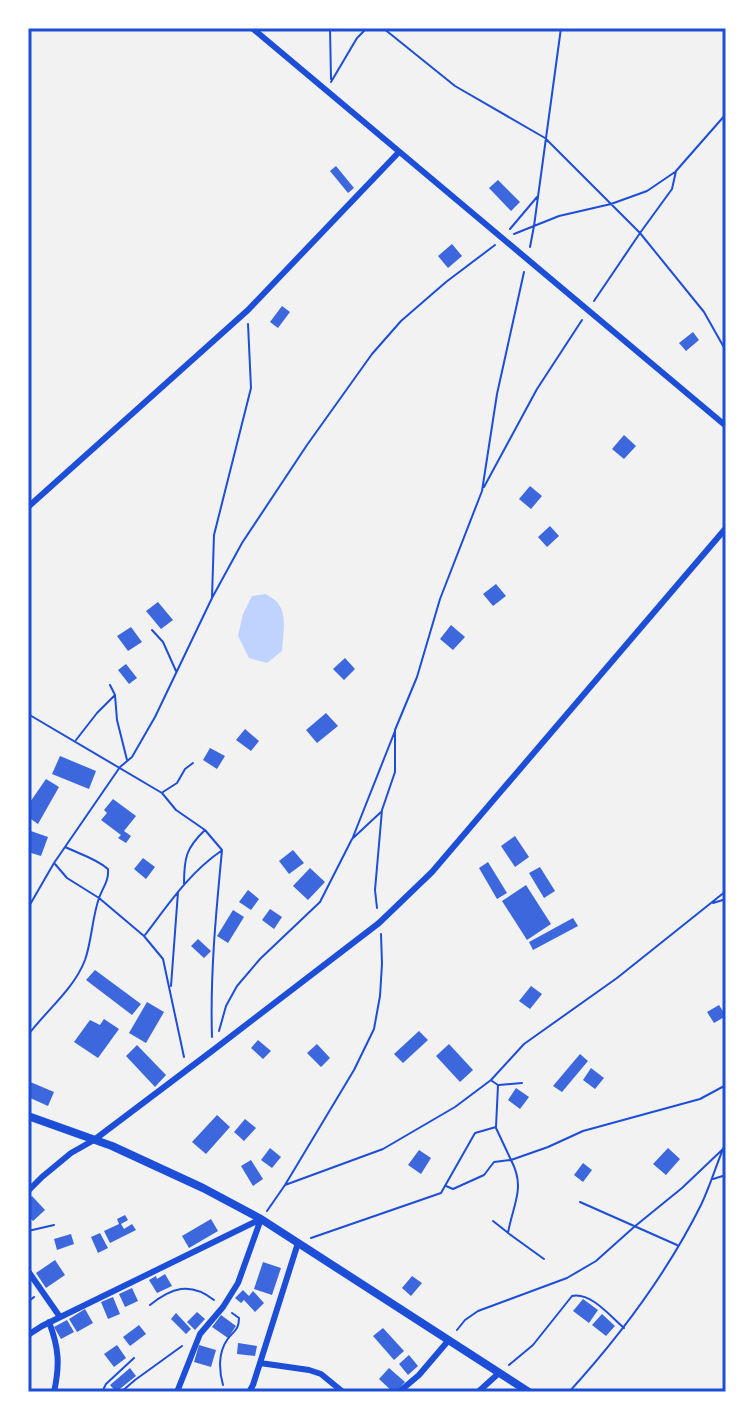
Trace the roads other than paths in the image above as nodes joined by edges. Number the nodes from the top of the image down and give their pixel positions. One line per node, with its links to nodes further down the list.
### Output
1 (252, 28): 2 (street)
2 (399, 152): 3 (street); 4 (street)
3 (726, 426)
4 (28, 507)
5 (726, 528): 7 (street)
6 (28, 1116): 7 (main road)
7 (94, 1140): 8 (street); 9 (main road)
8 (28, 1191)
9 (261, 1219): 10 (main road); 12 (street); 19 (street)
10 (298, 1243): 15 (main road); 16 (street)
11 (28, 1271): 12 (street)
12 (60, 1317): 13 (street)
13 (49, 1322): 14 (street); 18 (street)
14 (28, 1335)
15 (448, 1341): 17 (main road); 22 (street)
16 (260, 1363): 20 (street); 21 (street)
17 (499, 1373): 23 (street); 24 (main road)
18 (54, 1392)
19 (177, 1392)
20 (249, 1392)
21 (343, 1392)
22 (399, 1392)
23 (478, 1392)
24 (529, 1392)

